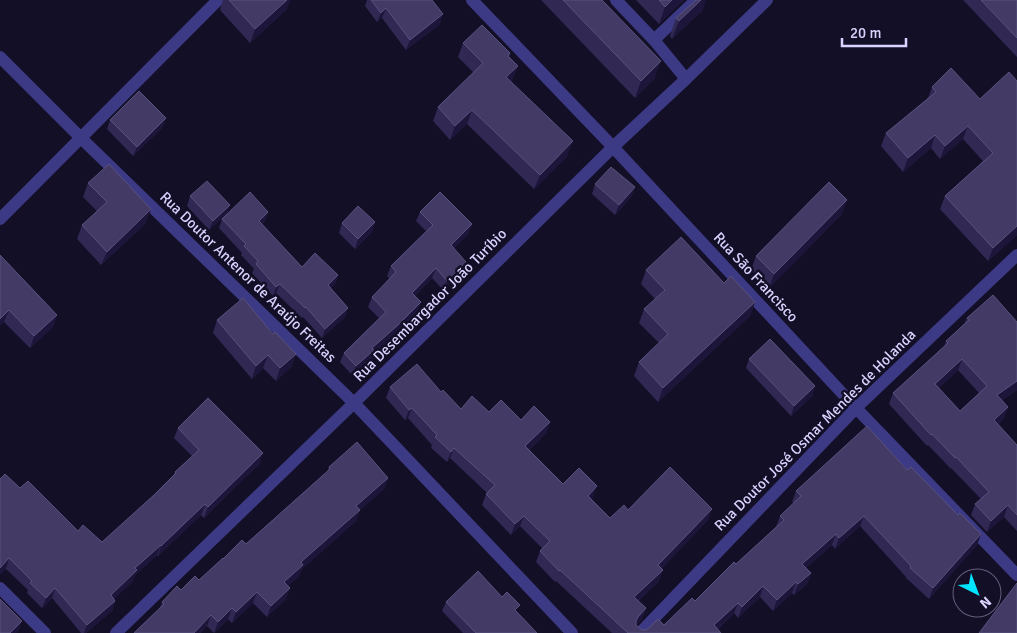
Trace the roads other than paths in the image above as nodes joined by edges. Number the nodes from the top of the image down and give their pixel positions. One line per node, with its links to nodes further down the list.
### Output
1 (218, 0): 9 (street)
2 (472, 0): 10 (street, Rua São Francisco)
3 (616, 0): 6 (street)
4 (696, 0): 6 (street)
5 (767, 0): 8 (street, Rua Desembargador João Turíbio)
6 (654, 40): 8 (street)
7 (0, 57): 9 (street, Rua Doutor Antenor de Araújo Freitas)
8 (686, 79): 10 (street, Rua Desembargador João Turíbio)
9 (81, 138): 11 (street); 13 (street, Rua Doutor Antenor de Araújo Freitas)
10 (613, 147): 13 (street, Rua Desembargador João Turíbio); 14 (street, Rua São Francisco)
11 (0, 219)
12 (1017, 255): 14 (street, Rua Doutor José Osmar Mendes de Holanda)
13 (354, 403): 18 (street, Rua Desembargador João Turíbio); 19 (street, Rua Doutor Antenor de Araújo Freitas)
14 (856, 408): 15 (street, Rua São Francisco); 20 (street, Rua Doutor José Osmar Mendes de Holanda)
15 (1017, 575)
16 (0, 588): 17 (street)
17 (45, 633)
18 (116, 633)
19 (572, 633)
20 (640, 633)

